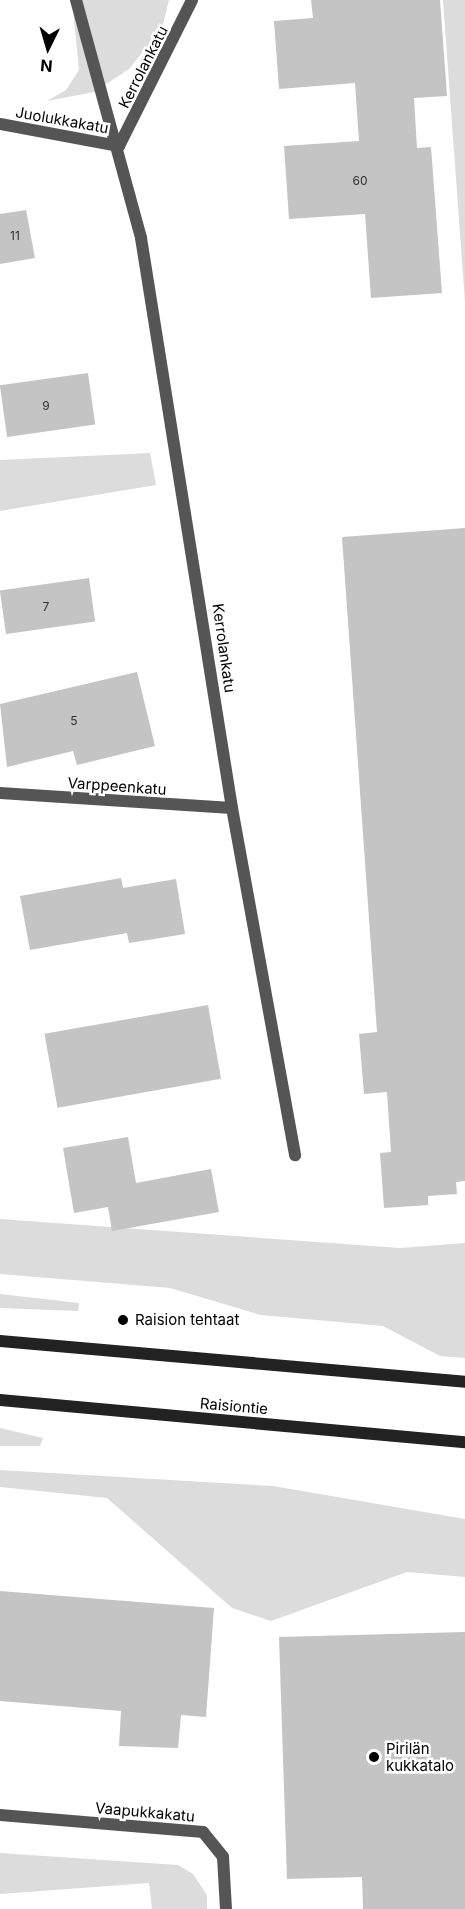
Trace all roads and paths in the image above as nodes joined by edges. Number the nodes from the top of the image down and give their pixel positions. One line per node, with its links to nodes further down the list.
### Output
1 (76, 0): 4 (street, Kerrolankatu)
2 (192, 0): 4 (street, Kerrolankatu)
3 (0, 124): 4 (street, Juolukkakatu)
4 (119, 146): 6 (street, Kerrolankatu)
5 (0, 793): 6 (street, Varppeenkatu)
6 (232, 808): 7 (street, Kerrolankatu)
7 (295, 1155)
8 (0, 1341): 9 (main road)
9 (465, 1382)
10 (0, 1400): 11 (main road, Raisiontie)
11 (465, 1442)
12 (0, 1815): 13 (street, Vaapukkakatu)
13 (226, 1909)

